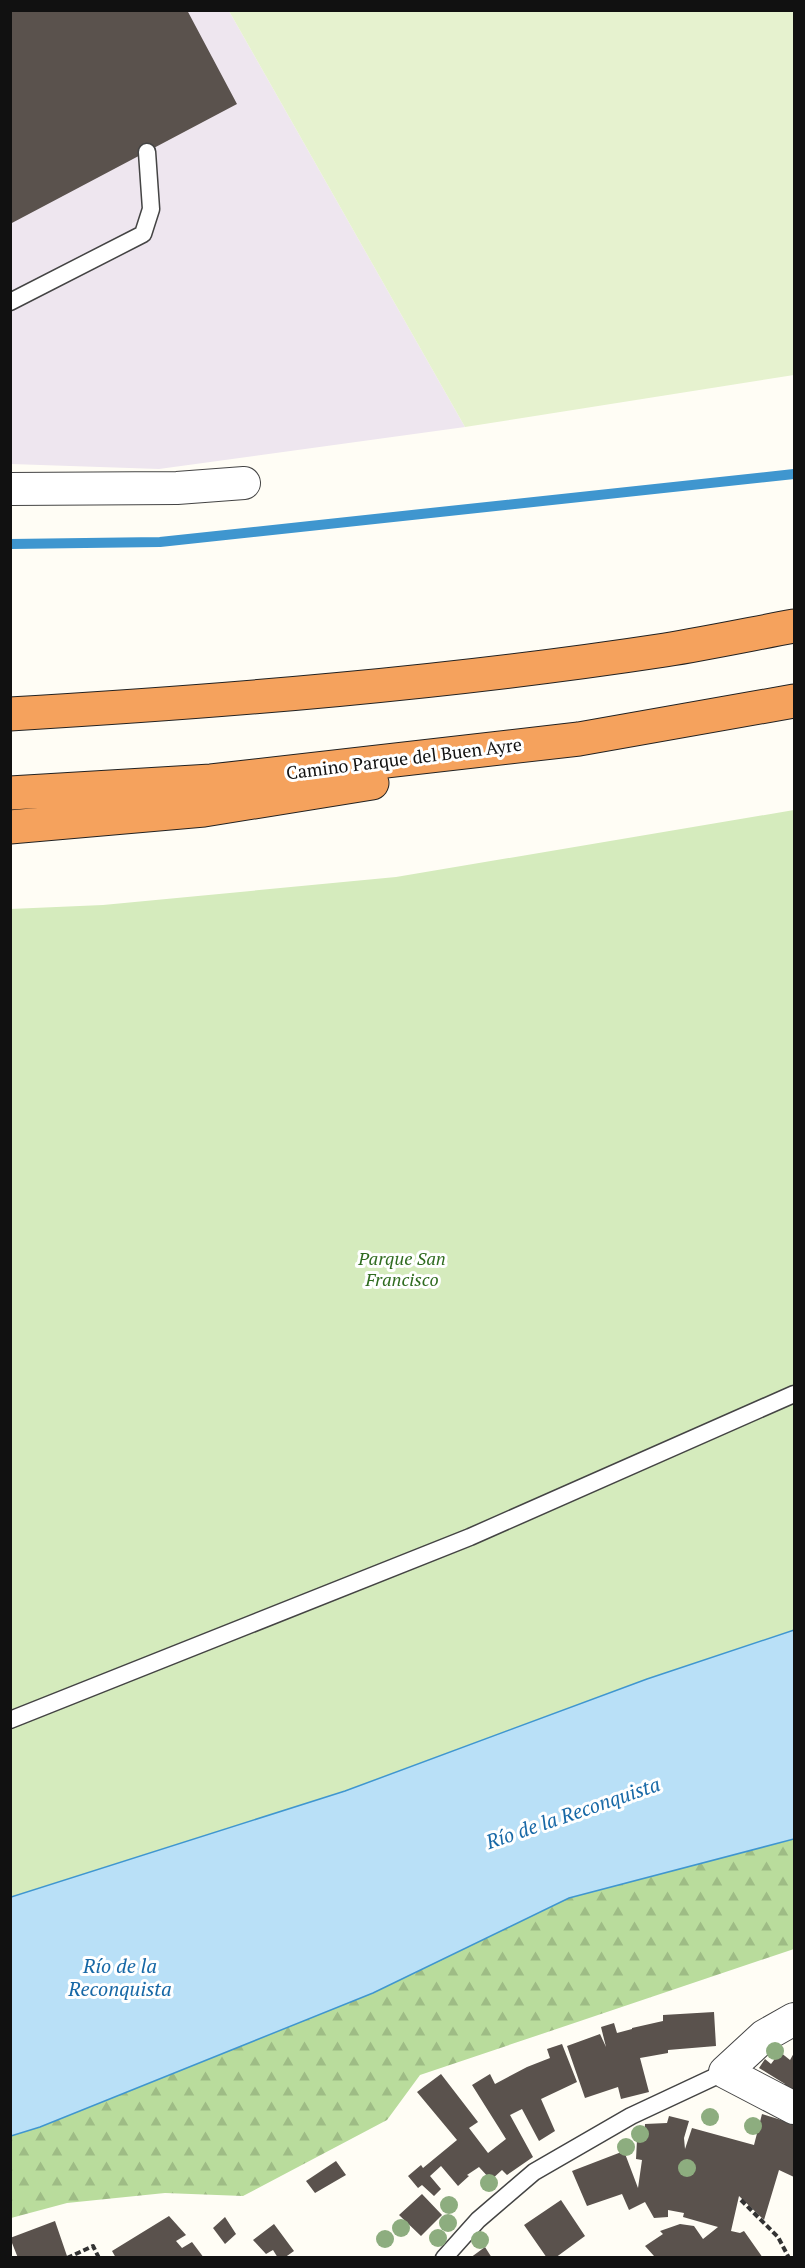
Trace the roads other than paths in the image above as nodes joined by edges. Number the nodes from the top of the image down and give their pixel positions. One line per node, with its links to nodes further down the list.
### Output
1 (147, 152): 2 (lane)
2 (10, 302)
3 (244, 483): 4 (street)
4 (10, 489)
5 (795, 626): 8 (highway)
6 (10, 699): 8 (highway)
7 (795, 701): 10 (highway, Camino Parque del Buen Ayre)
8 (156, 705): 9 (highway)
9 (10, 714)
10 (579, 739): 11 (highway, Camino Parque del Buen Ayre); 12 (highway)
11 (10, 793)
12 (10, 827)
13 (795, 1394): 14 (lane)
14 (10, 1720)
15 (795, 2019): 16 (street)
16 (726, 2072): 17 (street); 18 (lane)
17 (795, 2108)
18 (444, 2258)

